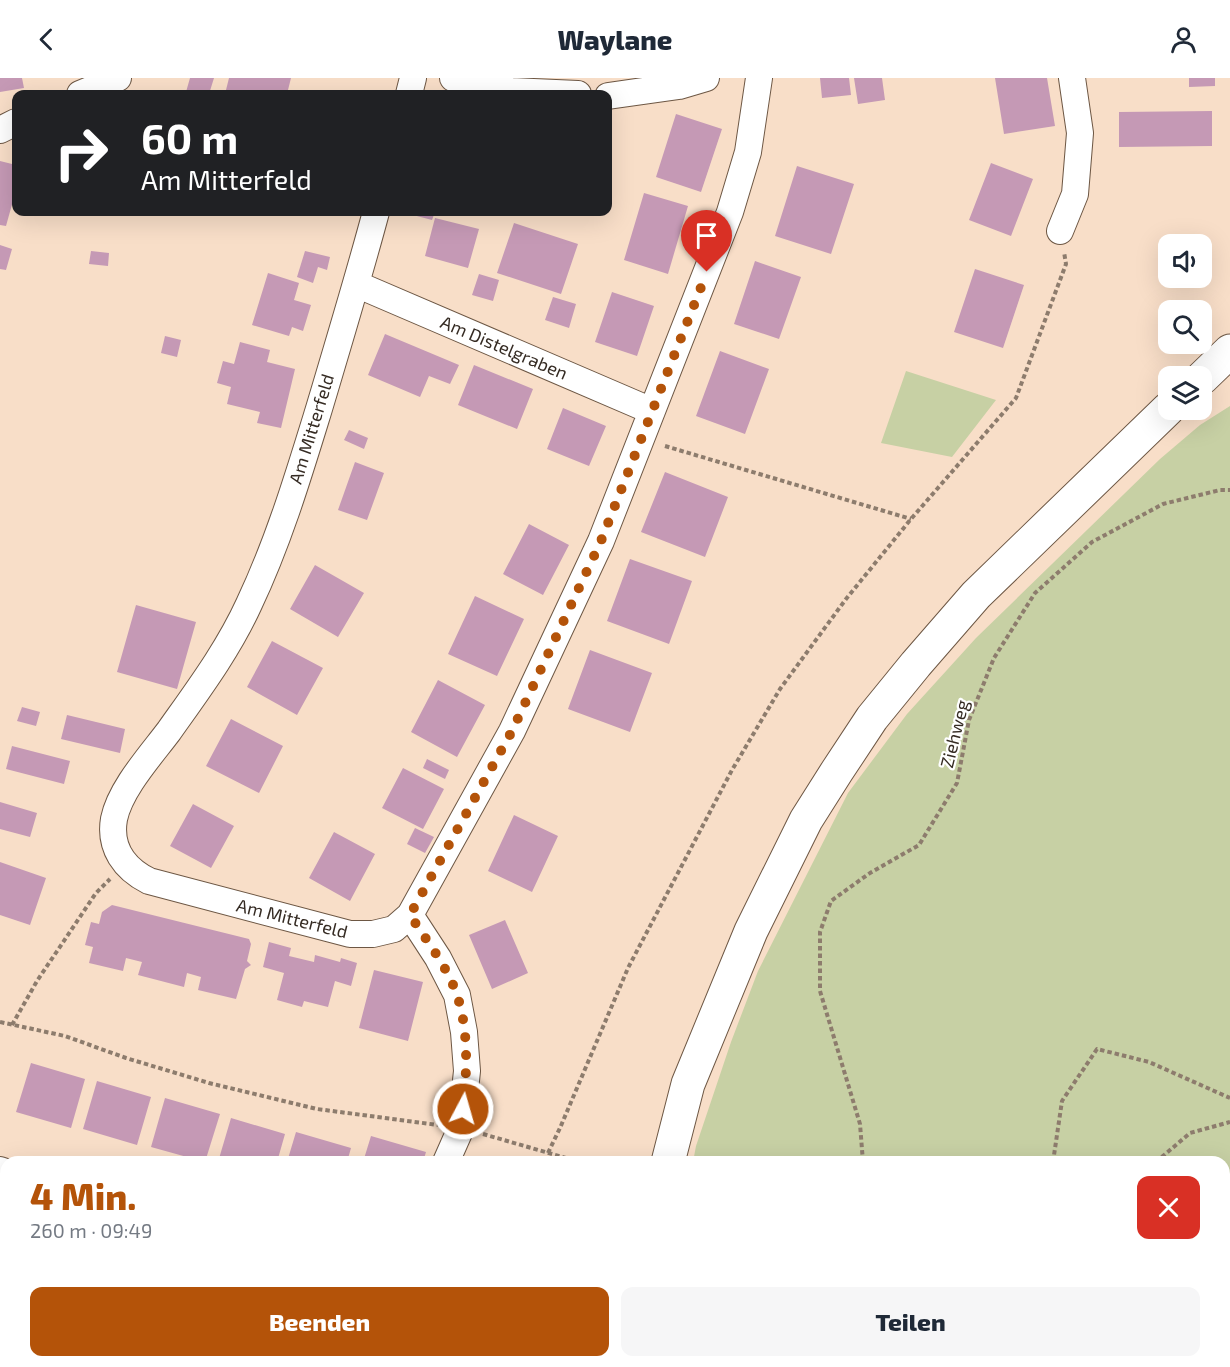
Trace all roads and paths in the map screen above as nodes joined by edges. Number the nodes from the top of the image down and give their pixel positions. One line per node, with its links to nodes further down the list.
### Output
1 (118, 78): 6 (street)
2 (453, 78): 7 (street)
3 (706, 78): 8 (street)
4 (759, 78): 16 (street, Am Mitterfeld)
5 (1072, 78): 10 (street)
6 (90, 90)
7 (507, 90)
8 (612, 95)
9 (375, 216): 11 (street, Am Mitterfeld)
10 (1060, 231): 20 (path)
11 (356, 284): 16 (street, Am Distelgraben); 21 (street, Am Mitterfeld)
12 (1230, 351): 13 (main road)
13 (1212, 368)
14 (1230, 370): 15 (main road)
15 (1212, 375)
16 (652, 411): 18 (street, Am Mitterfeld)
17 (1158, 419): 32 (main road)
18 (641, 439): 20 (path); 22 (street, Am Mitterfeld)
19 (1230, 490): 33 (path, Ziehweg)
20 (911, 519): 29 (path)
21 (124, 863): 22 (street, Am Mitterfeld); 24 (path)
22 (410, 915): 28 (street)
23 (0, 1022): 24 (path)
24 (12, 1025): 26 (path)
25 (1230, 1098): 34 (path)
26 (412, 1121)
27 (1230, 1122): 35 (path)
28 (461, 1128): 29 (path); 30 (street)
29 (548, 1153): 31 (path)
30 (449, 1156)
31 (559, 1156)
32 (670, 1156)
33 (863, 1156)
34 (1054, 1156)
35 (1163, 1156)

